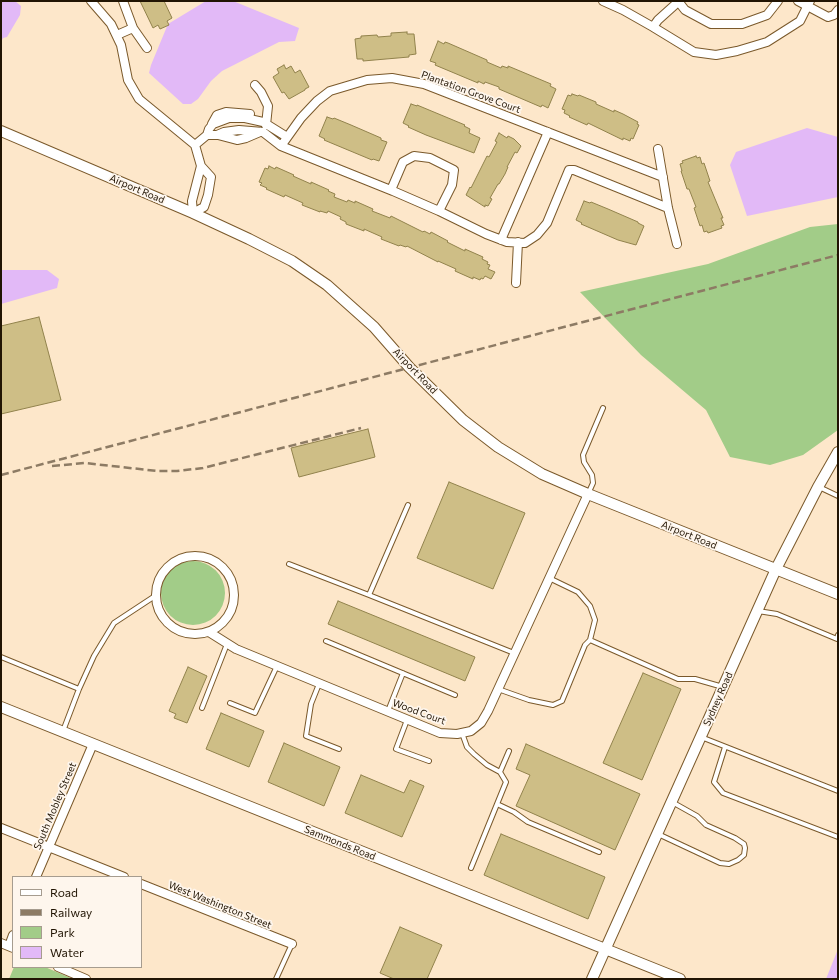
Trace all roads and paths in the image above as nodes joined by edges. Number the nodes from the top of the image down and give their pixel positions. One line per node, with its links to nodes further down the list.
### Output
1 (90, 1): 11 (street)
2 (124, 1): 10 (street)
3 (603, 1): 9 (street)
4 (678, 1): 5 (street); 9 (street)
5 (778, 1)
6 (798, 1): 7 (street)
7 (809, 4): 8 (street); 9 (street)
8 (838, 10)
9 (653, 27)
10 (133, 28): 11 (street); 12 (street)
11 (117, 35): 19 (street)
12 (146, 48)
13 (255, 85): 14 (street)
14 (265, 124): 16 (street); 18 (street)
15 (1, 131): 27 (street, Airport Road)
16 (208, 132): 19 (street); 20 (street)
17 (548, 132): 18 (street, Plantation Grove Court); 23 (street, Plantation Grove Court); 28 (street)
18 (287, 137): 20 (street, Plantation Grove Court)
19 (195, 145): 22 (street)
20 (281, 146): 24 (street)
21 (658, 149): 23 (street)
22 (201, 166): 27 (street); 27 (street)
23 (663, 177): 25 (street)
24 (391, 190): 26 (street); 26 (street)
25 (668, 208): 29 (street); 30 (street)
26 (439, 210): 28 (street)
27 (193, 213): 35 (street, Airport Road)
28 (501, 240): 29 (street)
29 (518, 242): 31 (street)
30 (678, 244)
31 (516, 283)
32 (603, 408): 35 (lane)
33 (838, 452): 34 (street, Sydney Road)
34 (818, 487): 36 (lane); 39 (street, Sydney Road)
35 (588, 494): 39 (street, Airport Road); 40 (street, Wood Court)
36 (838, 496)
37 (408, 505): 42 (lane)
38 (289, 564): 42 (lane)
39 (776, 569): 41 (street, Airport Road); 44 (street, Sydney Road)
40 (549, 578): 47 (lane); 50 (street, Wood Court)
41 (838, 594)
42 (369, 595): 50 (lane)
43 (155, 596): 45 (street); 45 (street); 56 (lane)
44 (758, 611): 46 (lane); 55 (street, Sydney Road)
45 (209, 632): 49 (street, Wood Court)
46 (837, 637)
47 (590, 640): 55 (lane); 57 (lane)
48 (326, 641): 53 (lane)
49 (228, 644): 52 (street, Wood Court); 61 (lane)
50 (515, 654): 57 (street, Wood Court)
51 (1, 657): 56 (lane)
52 (277, 666): 54 (street, Wood Court); 59 (lane)
53 (403, 673): 58 (lane); 62 (lane)
54 (319, 684): 62 (street, Wood Court); 69 (lane)
55 (723, 687): 66 (street, Sydney Road)
56 (79, 689): 64 (lane)
57 (498, 689): 65 (street, Wood Court)
58 (455, 694)
59 (230, 703)
60 (1, 707): 64 (street, Sammonds Road)
61 (202, 708)
62 (388, 711): 63 (street, Wood Court)
63 (408, 719): 65 (street, Wood Court); 71 (lane)
64 (62, 732): 67 (street, Sammonds Road)
65 (462, 733): 72 (lane)
66 (701, 737): 68 (lane); 74 (street, Sydney Road)
67 (93, 744): 79 (street, South Mobley Street); 86 (street, Sammonds Road)
68 (725, 747): 73 (lane); 78 (lane)
69 (339, 749)
70 (509, 751): 72 (lane)
71 (429, 761)
72 (500, 772): 75 (lane)
73 (838, 791)
74 (672, 802): 77 (street, Sydney Road); 77 (lane)
75 (497, 804): 80 (lane); 81 (lane)
76 (1, 828): 79 (street)
77 (657, 834): 86 (street, Sydney Road)
78 (838, 837)
79 (48, 846): 82 (street, South Mobley Street); 83 (street)
80 (599, 852)
81 (470, 868)
82 (36, 876)
83 (122, 876)
84 (142, 884): 85 (street, West Washington Street)
85 (292, 944): 89 (lane)
86 (605, 950): 90 (street, Sydney Road); 91 (street, Sammonds Road)
87 (60, 968): 88 (street)
88 (86, 979)
89 (276, 979)
90 (592, 979)
91 (680, 979)

